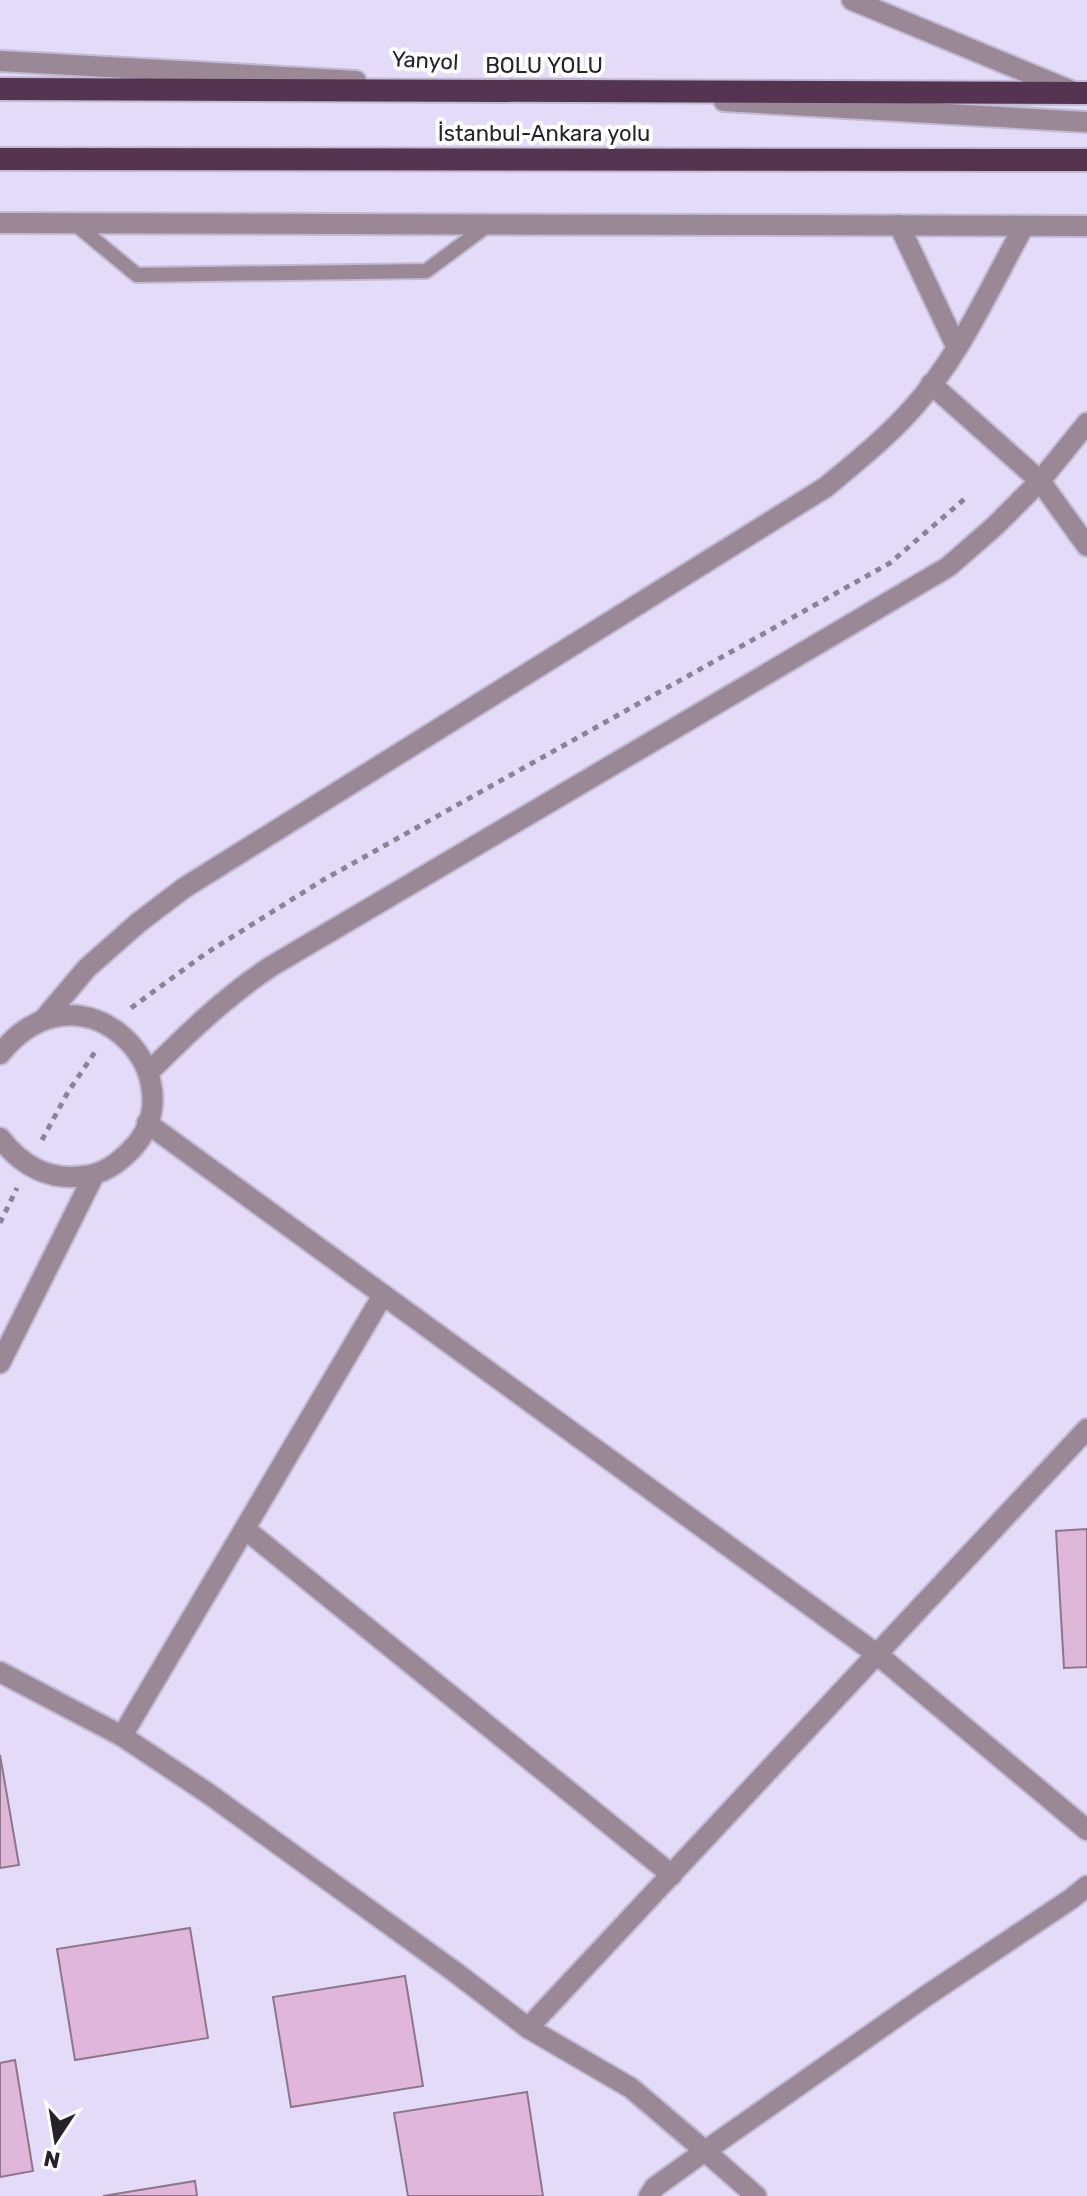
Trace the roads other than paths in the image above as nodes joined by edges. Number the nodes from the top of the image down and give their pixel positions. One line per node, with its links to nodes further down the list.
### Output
1 (852, 0): 4 (street)
2 (0, 61): 5 (street, Yanyol)
3 (0, 89): 4 (highway, BOLU YOLU)
4 (1087, 95)
5 (1087, 122)
6 (0, 159): 7 (highway, İstanbul-Ankara yolu)
7 (1087, 160)
8 (0, 223): 9 (street)
9 (74, 223): 10 (street); 10 (lane)
10 (491, 223): 11 (street)
11 (899, 225): 12 (street); 14 (street)
12 (1024, 226): 13 (street); 14 (street)
13 (1087, 226)
14 (957, 348): 15 (street)
15 (931, 384): 17 (street); 19 (street)
16 (1087, 423): 17 (street)
17 (1040, 481): 18 (street); 21 (street)
18 (1087, 546)
19 (44, 1019): 20 (street); 21 (street)
20 (0, 1053)
21 (148, 1073): 22 (street)
22 (147, 1123): 24 (street); 25 (street)
23 (0, 1138): 24 (street)
24 (94, 1175): 26 (street)
25 (383, 1295): 28 (street); 29 (street)
26 (0, 1363)
27 (1087, 1429): 29 (street)
28 (245, 1529): 31 (street); 33 (street)
29 (878, 1655): 32 (street); 33 (street)
30 (0, 1672): 31 (street)
31 (122, 1736): 35 (street)
32 (1087, 1830)
33 (672, 1875): 35 (street)
34 (1087, 1886): 36 (street)
35 (528, 2028): 36 (street)
36 (705, 2151): 37 (street); 38 (street)
37 (649, 2196)
38 (756, 2196)

